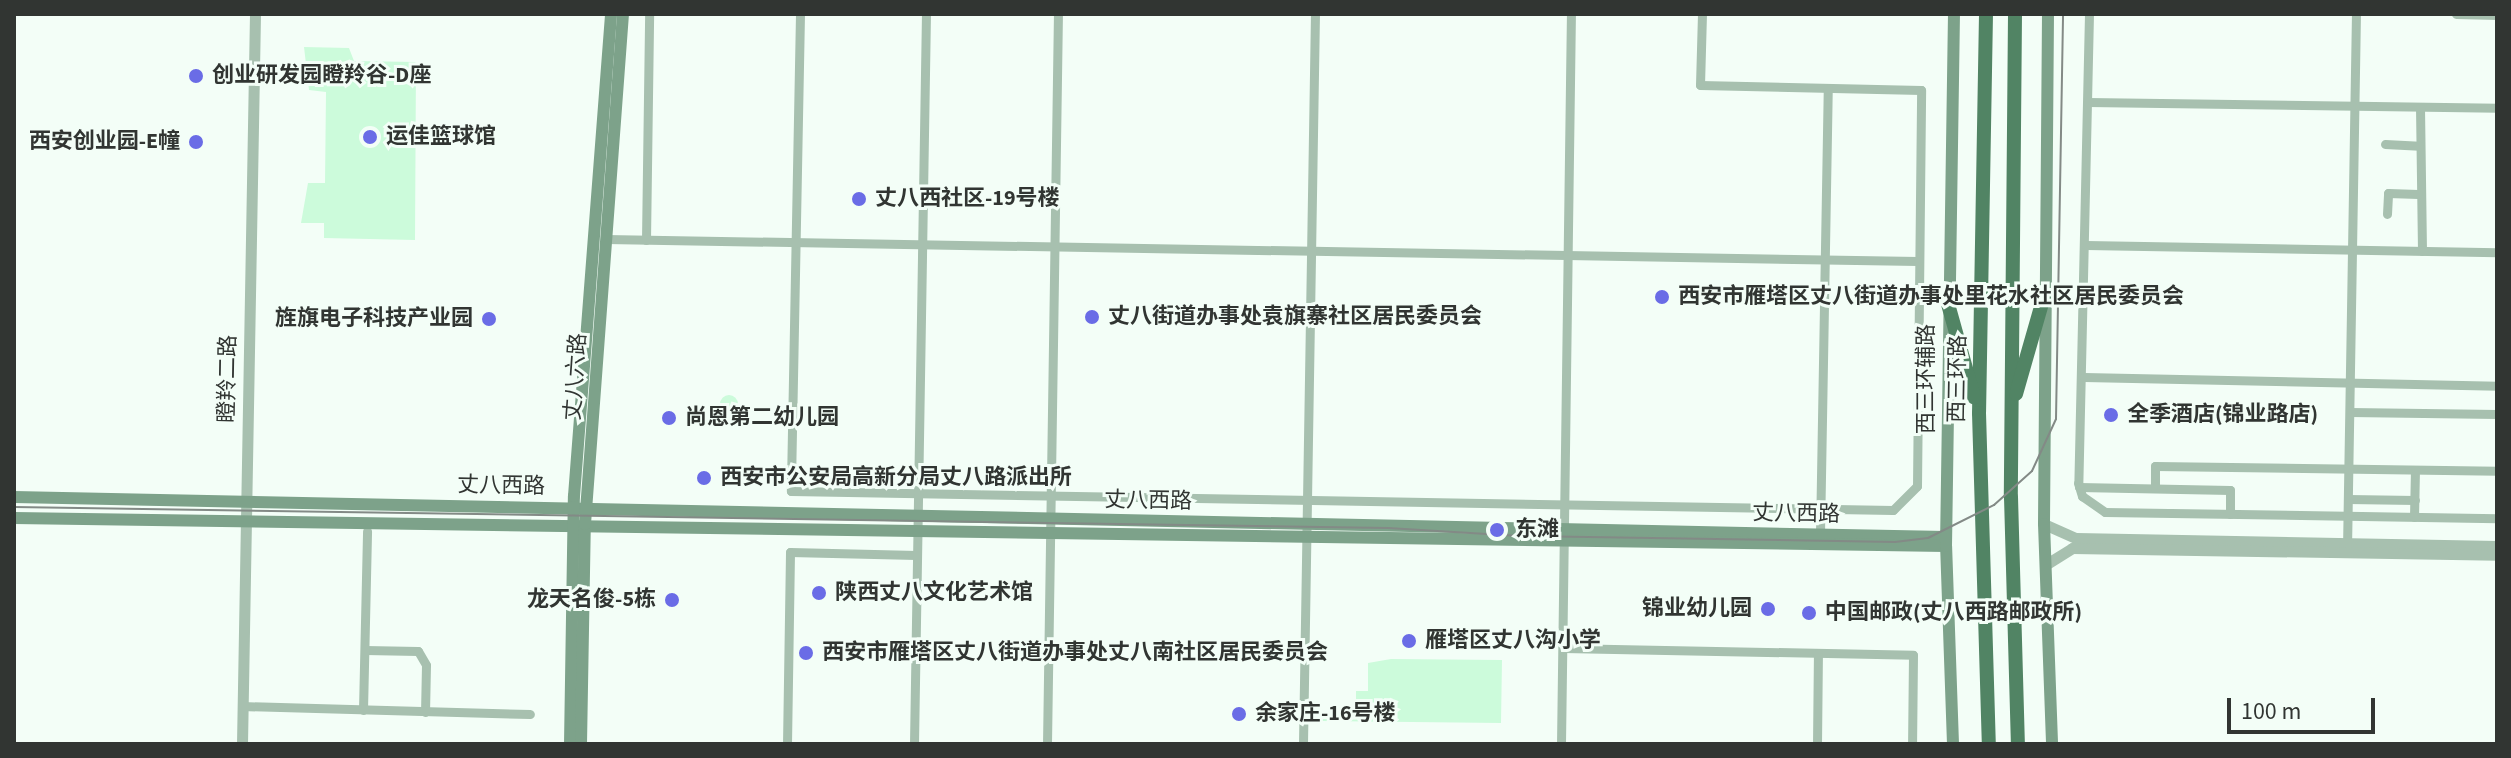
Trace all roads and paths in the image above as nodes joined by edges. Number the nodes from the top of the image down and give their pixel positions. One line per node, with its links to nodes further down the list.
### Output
1 (255, 14): 61 (street, 瞪羚二路)
2 (611, 14): 66 (main road, 丈八六路)
3 (623, 14): 28 (main road, 丈八六路)
4 (649, 14): 29 (street)
5 (800, 14): 30 (street)
6 (926, 14): 32 (street)
7 (1058, 14): 33 (street)
8 (1315, 14): 37 (street)
9 (1571, 14): 38 (street)
10 (1702, 14): 19 (street)
11 (1954, 14): 42 (main road, 西三环辅路)
12 (1986, 14): 47 (highway, 西三环路)
13 (2015, 14): 48 (highway)
14 (2048, 14): 41 (main road)
15 (2089, 14): 20 (street)
16 (2356, 14): 21 (street)
17 (2456, 14): 18 (street)
18 (2497, 15)
19 (1828, 88): 39 (street); 40 (street)
20 (2088, 102): 21 (street); 31 (street)
21 (2355, 106): 22 (street); 34 (street)
22 (2420, 107): 23 (street); 25 (street)
23 (2497, 108)
24 (2385, 144): 25 (street)
25 (2419, 146): 26 (street)
26 (2418, 194): 27 (street); 35 (street)
27 (2387, 214)
28 (606, 239): 29 (street); 66 (main road, 丈八六路)
29 (646, 240): 30 (street)
30 (796, 244): 32 (street); 55 (street)
31 (2086, 245): 34 (street); 43 (street)
32 (922, 246): 33 (street); 55 (street)
33 (1055, 248): 37 (street); 56 (street)
34 (2352, 249): 35 (street); 44 (street)
35 (2422, 251): 36 (street)
36 (2497, 252)
37 (1311, 254): 38 (street); 58 (street)
38 (1566, 258): 39 (street); 62 (street)
39 (1824, 260): 40 (street); 63 (street)
40 (1918, 261): 63 (street)
41 (2045, 293): 48 (highway); 72 (main road)
42 (1948, 304): 47 (highway); 78 (main road, 西三环辅路)
43 (2084, 377): 44 (street); 53 (street)
44 (2350, 383): 45 (street); 46 (street)
45 (2497, 386)
46 (2350, 412): 49 (street); 50 (street)
47 (1979, 413): 103 (highway, 西三环路)
48 (2010, 414): 87 (highway)
49 (2497, 414)
50 (2349, 469): 51 (street); 54 (street); 59 (street)
51 (2415, 470): 52 (street); 60 (street)
52 (2497, 471)
53 (2079, 487): 54 (street); 64 (street)
54 (2155, 488): 64 (street)
55 (918, 493): 56 (street); 71 (street)
56 (1051, 495): 58 (street); 73 (street)
57 (14, 497): 61 (main road, 丈八西路)
58 (1307, 499): 62 (street); 74 (street)
59 (2348, 499): 60 (street); 65 (street)
60 (2415, 500): 67 (street)
61 (246, 502): 66 (main road, 丈八西路); 70 (street, 瞪羚二路)
62 (1564, 504): 63 (street); 76 (street)
63 (1821, 509): 77 (street)
64 (2230, 514): 65 (street)
65 (2348, 516): 67 (street); 80 (street)
66 (580, 517): 70 (main road, 丈八西路); 71 (main road, 丈八西路); 93 (main road, 丈八六路); 94 (main road, 丈八六路)
67 (2414, 517): 69 (street)
68 (14, 518): 70 (main road, 丈八西路)
69 (2497, 518)
70 (246, 522): 88 (street, 瞪羚二路)
71 (917, 523): 73 (main road, 丈八西路); 81 (street)
72 (2044, 524): 80 (street); 83 (main road)
73 (1050, 525): 74 (main road, 丈八西路); 97 (street)
74 (1306, 530): 76 (main road, 丈八西路); 98 (street)
75 (367, 531): 85 (street)
76 (1564, 534): 77 (main road, 丈八西路); 78 (main road, 丈八西路); 84 (street)
77 (1820, 534): 78 (main road, 丈八西路)
78 (1946, 542): 102 (main road, 西三环辅路)
79 (2497, 546): 80 (street)
80 (2347, 548): 82 (street); 83 (street)
81 (916, 555): 95 (street); 96 (street)
82 (2497, 555)
83 (2045, 565): 106 (main road)
84 (1563, 648): 86 (street); 99 (street)
85 (365, 650): 89 (street); 90 (street)
86 (1818, 653): 100 (street); 101 (street)
87 (2016, 691): 104 (highway); 105 (highway)
88 (242, 706): 89 (street); 92 (street, 瞪羚二路)
89 (363, 710): 90 (street)
90 (425, 712): 91 (street)
91 (530, 714)
92 (242, 744)
93 (570, 744)
94 (581, 744)
95 (787, 744)
96 (914, 744)
97 (1047, 744)
98 (1303, 744)
99 (1561, 744)
100 (1817, 744)
101 (1912, 744)
102 (1953, 744)
103 (1987, 744)
104 (2018, 744)
105 (2026, 744)
106 (2052, 744)

